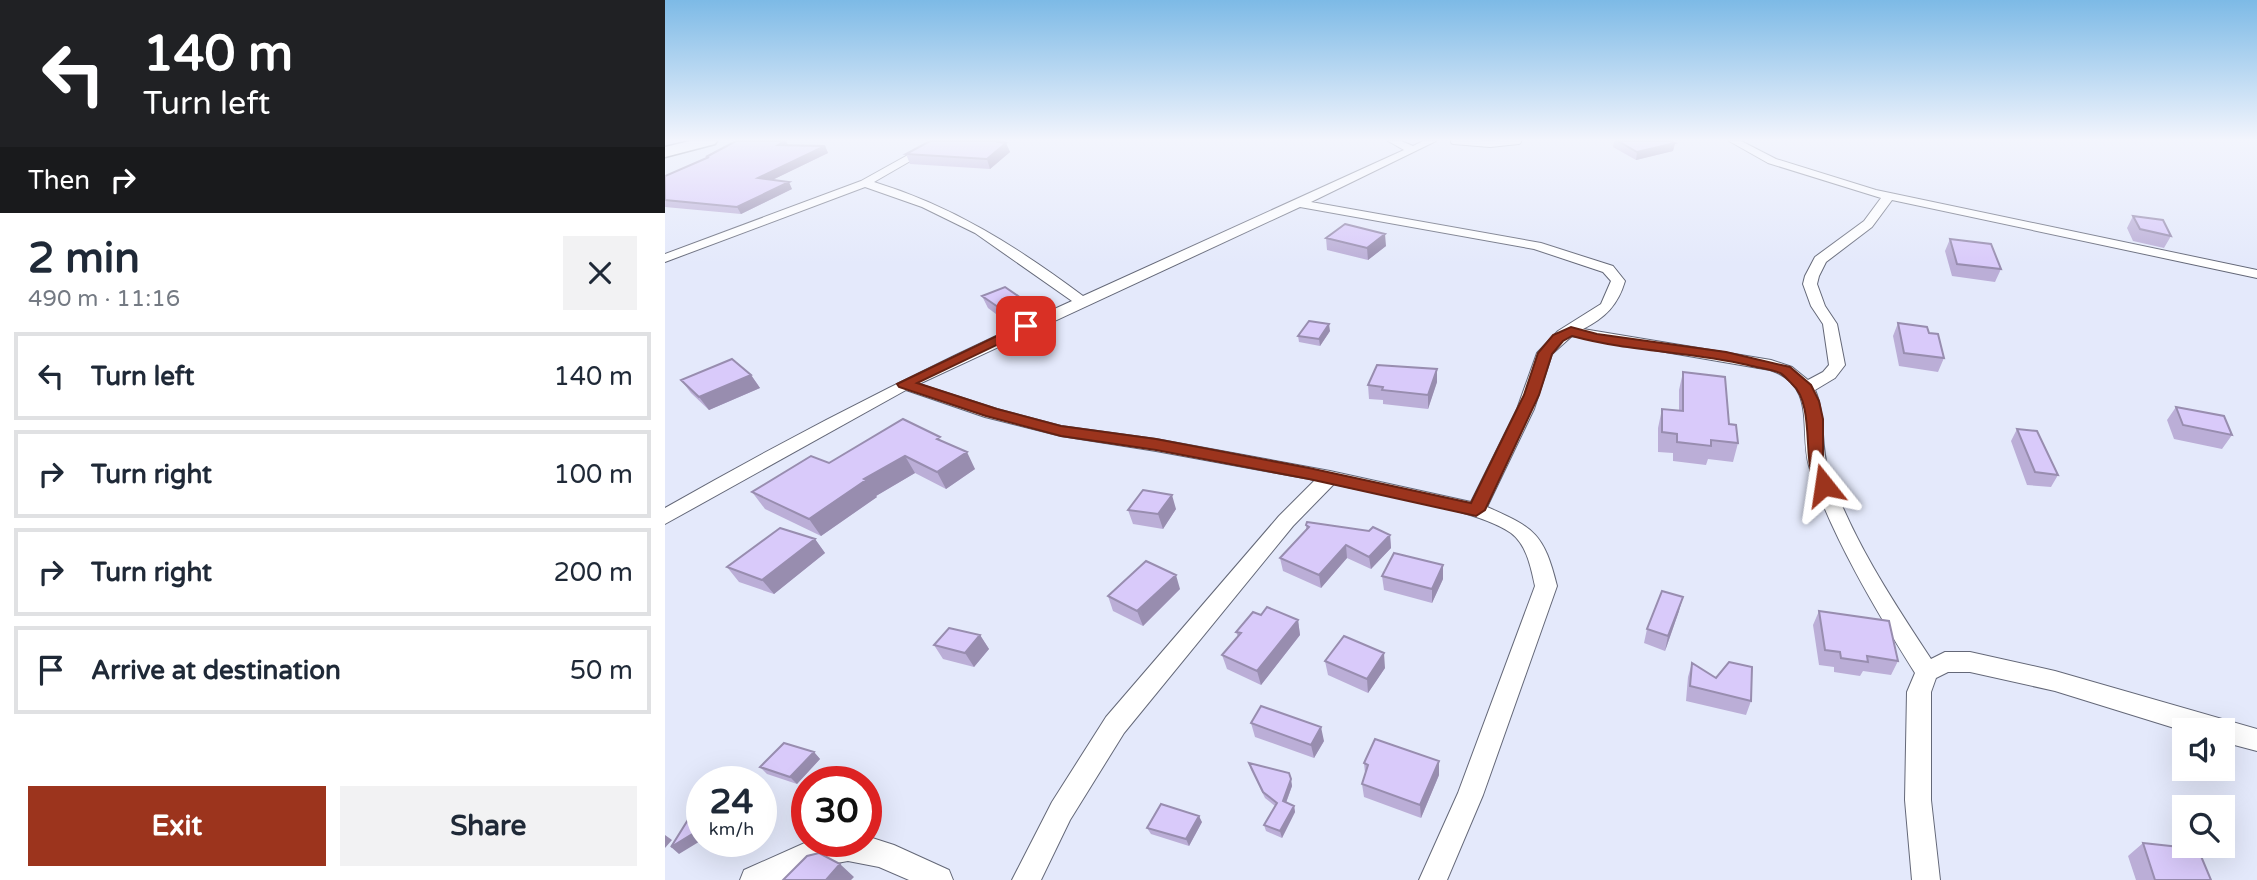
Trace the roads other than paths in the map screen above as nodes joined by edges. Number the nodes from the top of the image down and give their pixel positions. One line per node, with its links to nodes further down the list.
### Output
1 (1346, 182): 5 (street)
2 (1842, 182): 4 (street)
3 (865, 183): 6 (street); 8 (street)
4 (1889, 196): 7 (street); 11 (street)
5 (1301, 204): 8 (street); 9 (street)
6 (665, 258)
7 (2257, 274)
8 (1081, 302): 10 (street)
9 (1571, 331): 11 (street); 13 (street)
10 (904, 384): 12 (street); 14 (street)
11 (1806, 388): 15 (street)
12 (1330, 477): 13 (street); 21 (street)
13 (1476, 510): 22 (street)
14 (665, 517)
15 (1927, 673): 16 (street); 23 (street)
16 (2180, 718)
17 (2235, 734): 18 (street)
18 (2257, 740)
19 (754, 880): 20 (street)
20 (939, 880)
21 (1026, 880)
22 (1433, 880)
23 (1926, 880)

